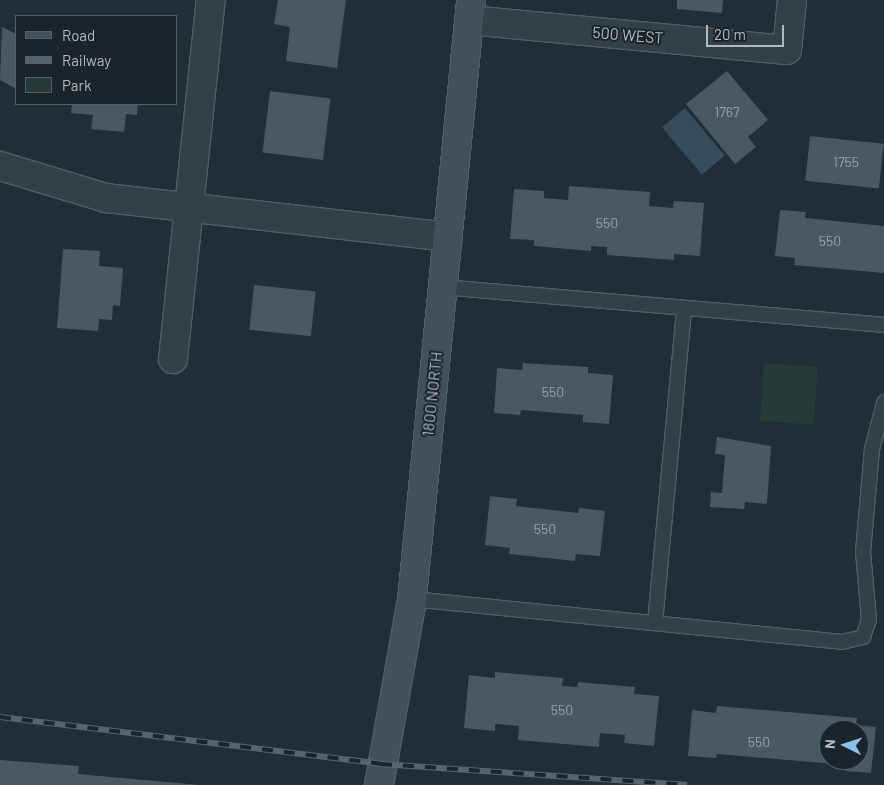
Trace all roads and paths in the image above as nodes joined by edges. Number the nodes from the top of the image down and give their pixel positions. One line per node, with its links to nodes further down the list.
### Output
1 (211, 0): 5 (street)
2 (792, 0): 3 (street, 500 WEST)
3 (470, 10): 6 (street, 1800 NORTH)
4 (0, 166): 5 (street)
5 (188, 209): 6 (street); 10 (street)
6 (448, 237): 7 (street, 1800 NORTH)
7 (443, 287): 8 (lane); 12 (street, 1800 NORTH)
8 (684, 308): 9 (lane); 13 (lane)
9 (884, 325)
10 (173, 359)
11 (884, 403): 13 (lane)
12 (412, 599): 13 (lane); 14 (street, 1800 NORTH)
13 (655, 623)
14 (379, 785)

